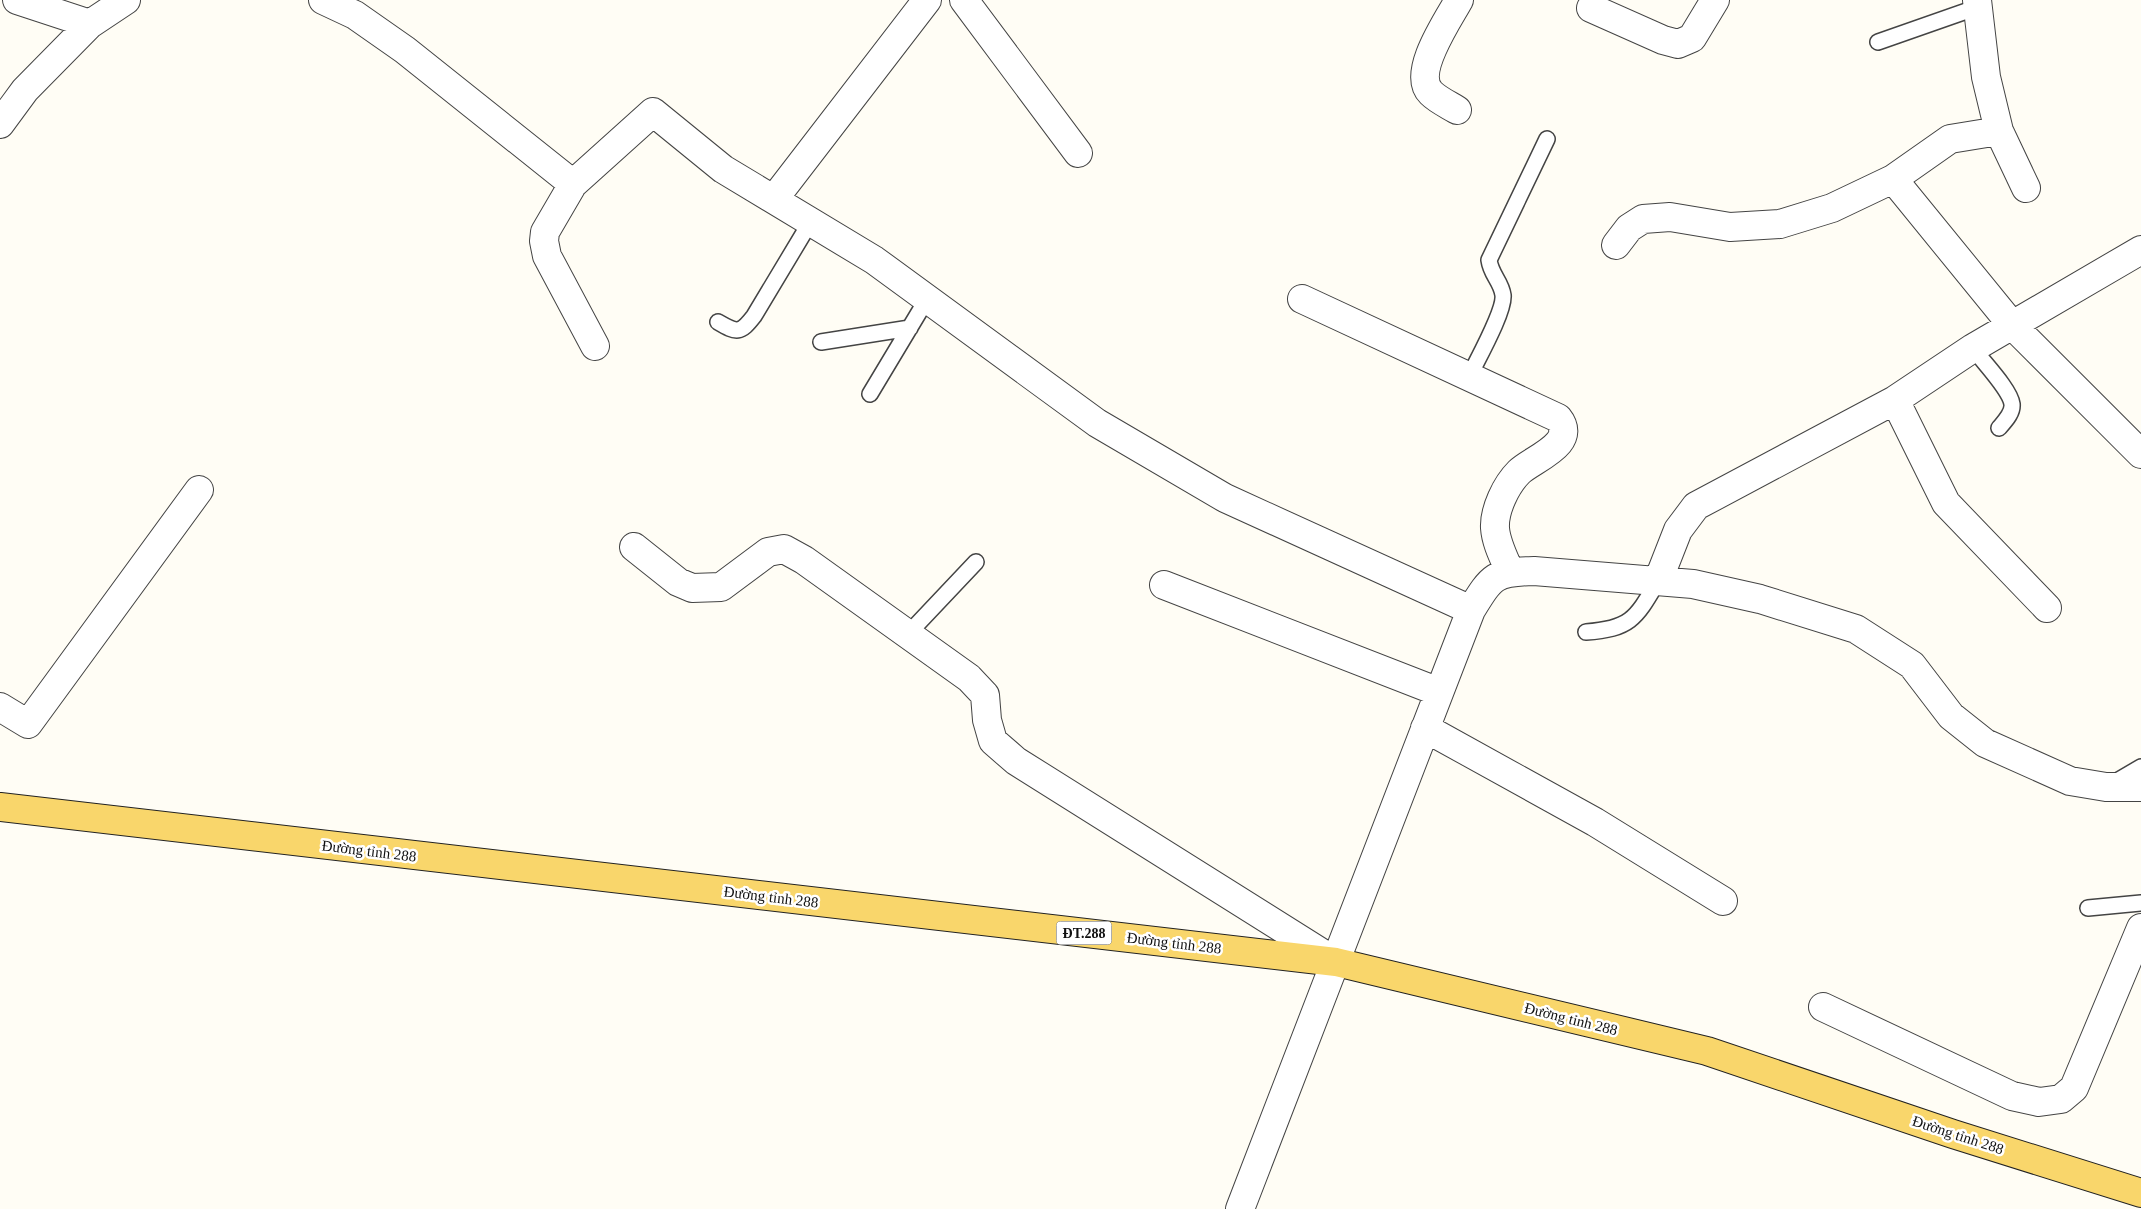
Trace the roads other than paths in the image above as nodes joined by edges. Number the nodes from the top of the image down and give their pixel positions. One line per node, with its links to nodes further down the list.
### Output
1 (17, 0): 10 (street)
2 (126, 0): 10 (street)
3 (324, 0): 18 (street)
4 (927, 0): 20 (street)
5 (964, 0): 16 (street)
6 (1458, 0): 12 (street)
7 (1715, 0): 9 (street)
8 (1978, 3): 11 (lane); 14 (street)
9 (1591, 8)
10 (90, 24): 13 (street)
11 (1878, 42)
12 (1457, 110)
13 (0, 124)
14 (1999, 131): 17 (street); 19 (street)
15 (1547, 139): 32 (lane)
16 (1078, 153)
17 (1893, 179): 22 (street); 27 (street)
18 (573, 184): 20 (street); 30 (street)
19 (2026, 188)
20 (774, 199): 21 (street)
21 (811, 221): 24 (street); 26 (lane)
22 (1616, 245)
23 (2141, 250): 27 (street)
24 (927, 299): 28 (lane); 44 (street)
25 (1302, 299): 32 (street)
26 (718, 322)
27 (2012, 325): 31 (street); 36 (street)
28 (910, 328): 29 (lane); 33 (lane)
29 (821, 342)
30 (595, 346)
31 (1973, 348): 34 (street); 35 (lane)
32 (1469, 376): 40 (street)
33 (870, 394)
34 (1895, 400): 41 (street); 43 (street)
35 (1999, 428)
36 (2141, 454)
37 (199, 490): 48 (street)
38 (634, 548): 46 (street)
39 (976, 562): 46 (lane)
40 (1510, 572): 41 (street); 44 (street)
41 (1658, 581): 45 (lane); 51 (street)
42 (1164, 585): 47 (street)
43 (2047, 608)
44 (1471, 610): 47 (street)
45 (1586, 632)
46 (907, 634): 58 (street)
47 (1439, 692): 49 (street)
48 (0, 707)
49 (1425, 728): 54 (street); 58 (street)
50 (2141, 767): 51 (lane)
51 (2106, 787): 52 (street)
52 (2141, 787)
53 (0, 807): 58 (main road, Đường tỉnh 288 / ĐT.288)
54 (1723, 901)
55 (2141, 903): 56 (lane)
56 (2088, 908)
57 (2141, 928): 59 (street)
58 (1336, 962): 60 (main road, Đường tỉnh 288 / ĐT.288); 61 (street)
59 (1823, 1007)
60 (2141, 1193)
61 (1240, 1209)

